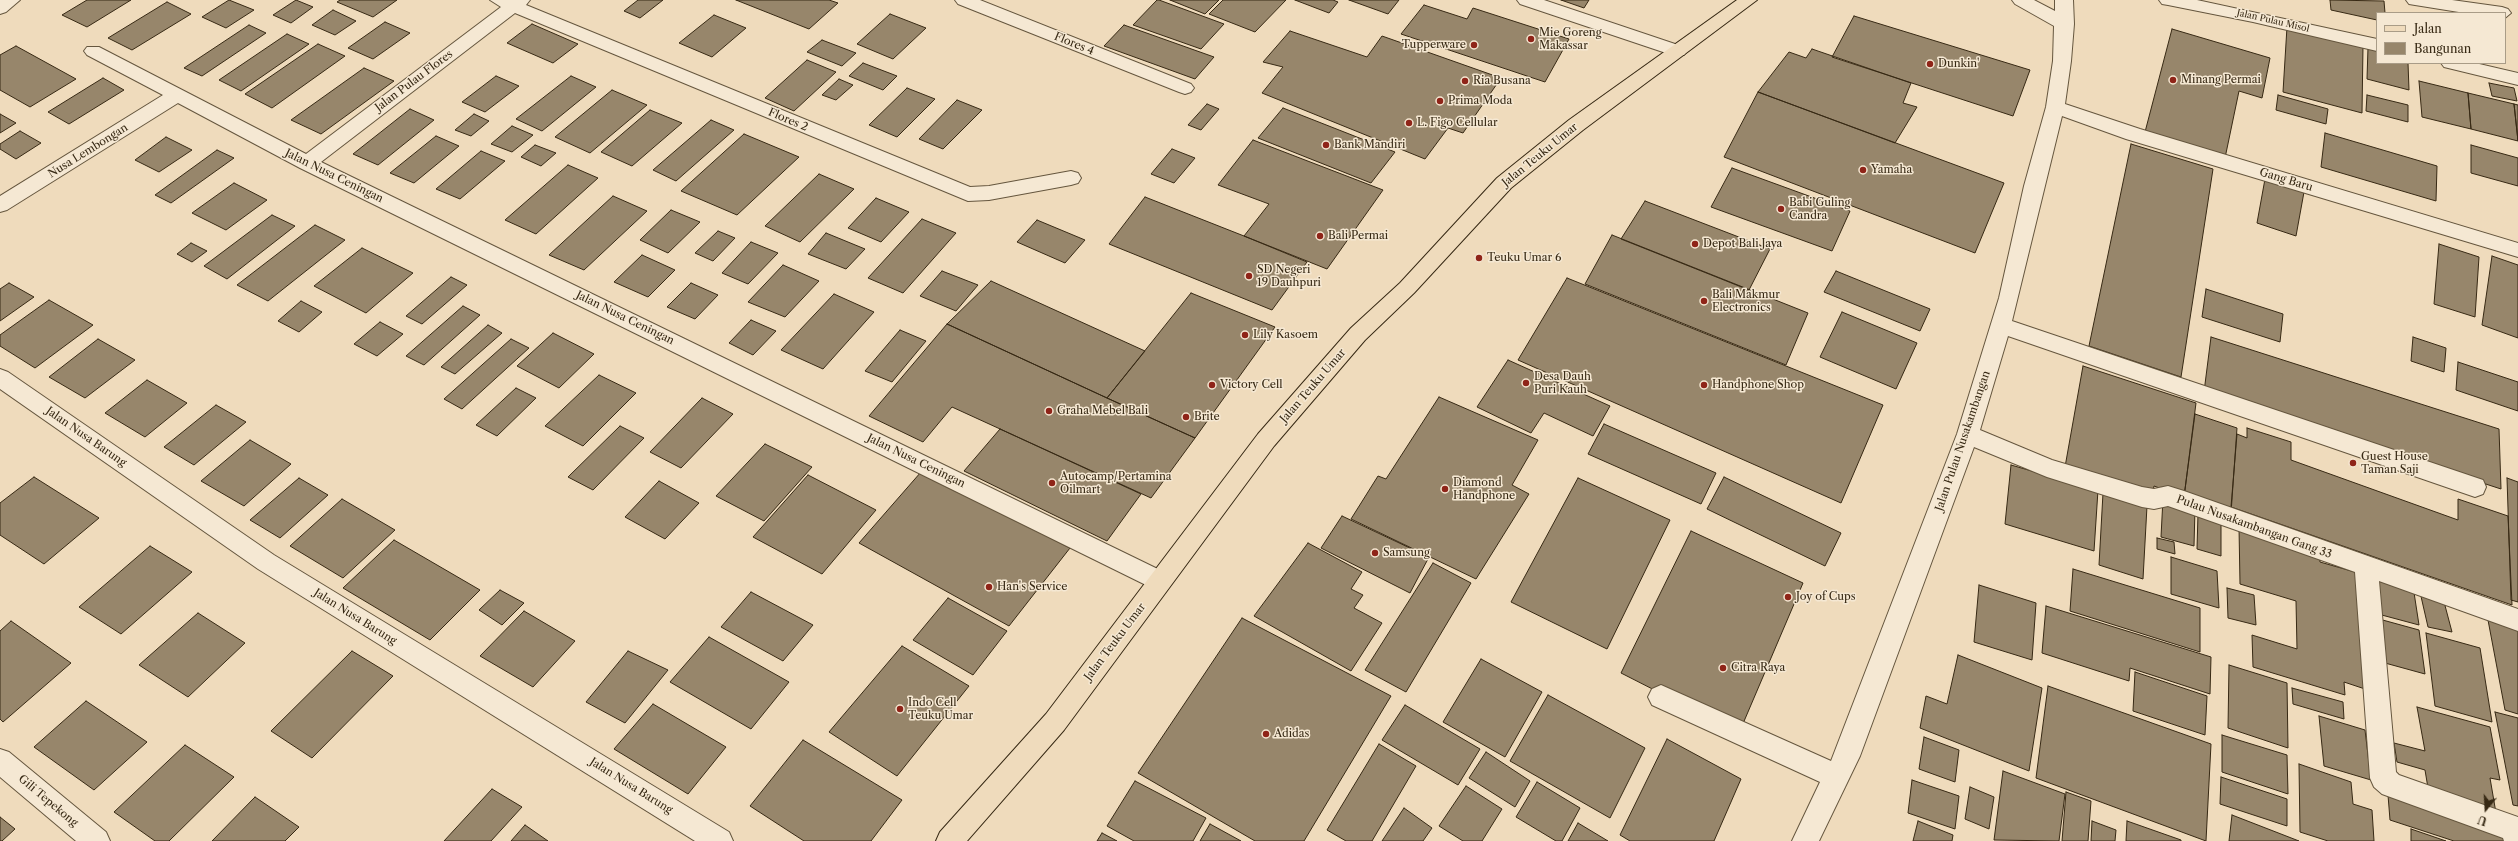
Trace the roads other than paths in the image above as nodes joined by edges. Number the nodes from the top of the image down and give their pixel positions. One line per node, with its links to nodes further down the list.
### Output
1 (11, 0): 10 (street)
2 (964, 0): 20 (street, Flores 4)
3 (1526, 0): 17 (street)
4 (1748, 0): 17 (main road, Jalan Teuku Umar)
5 (2021, 0): 14 (street)
6 (2064, 0): 14 (street, Jalan Pulau Nusakambangan)
7 (2168, 0): 15 (street, Jalan Pulau Misol)
8 (2415, 0): 11 (street)
9 (511, 2): 23 (street, Jalan Pulau Flores); 24 (street, Flores 2)
10 (0, 8)
11 (2495, 12)
12 (2506, 13): 13 (street)
13 (2518, 15)
14 (2065, 24): 22 (street, Jalan Pulau Nusakambangan)
15 (2376, 45)
16 (93, 51): 21 (street, Jalan Nusa Ceningan)
17 (1678, 51): 32 (main road, Jalan Teuku Umar)
18 (2454, 64): 19 (street)
19 (2518, 79)
20 (1185, 88)
21 (176, 96): 23 (street, Jalan Nusa Ceningan); 25 (street, Nusa Lembongan)
22 (2055, 107): 26 (street, Gang Baru); 27 (street, Jalan Pulau Nusakambangan)
23 (307, 163): 32 (street, Jalan Nusa Ceningan)
24 (1071, 178)
25 (0, 206)
26 (2518, 250)
27 (2000, 325): 29 (street, Jalan Pulau Nusakambangan); 30 (street)
28 (0, 378): 38 (street, Jalan Nusa Barung)
29 (1968, 434): 31 (street, Pulau Nusakambangan Gang 33); 36 (street, Jalan Pulau Nusakambangan)
30 (2475, 487)
31 (2366, 567): 33 (street, Pulau Nusakambangan Gang 33); 41 (street)
32 (1160, 581): 39 (main road, Jalan Teuku Umar)
33 (2518, 620)
34 (1660, 697): 36 (street)
35 (0, 761): 37 (street, Gili Tepekong)
36 (1837, 777): 40 (street, Jalan Pulau Nusakambangan)
37 (97, 841)
38 (720, 841)
39 (949, 841)
40 (1805, 841)
41 (2517, 841)

